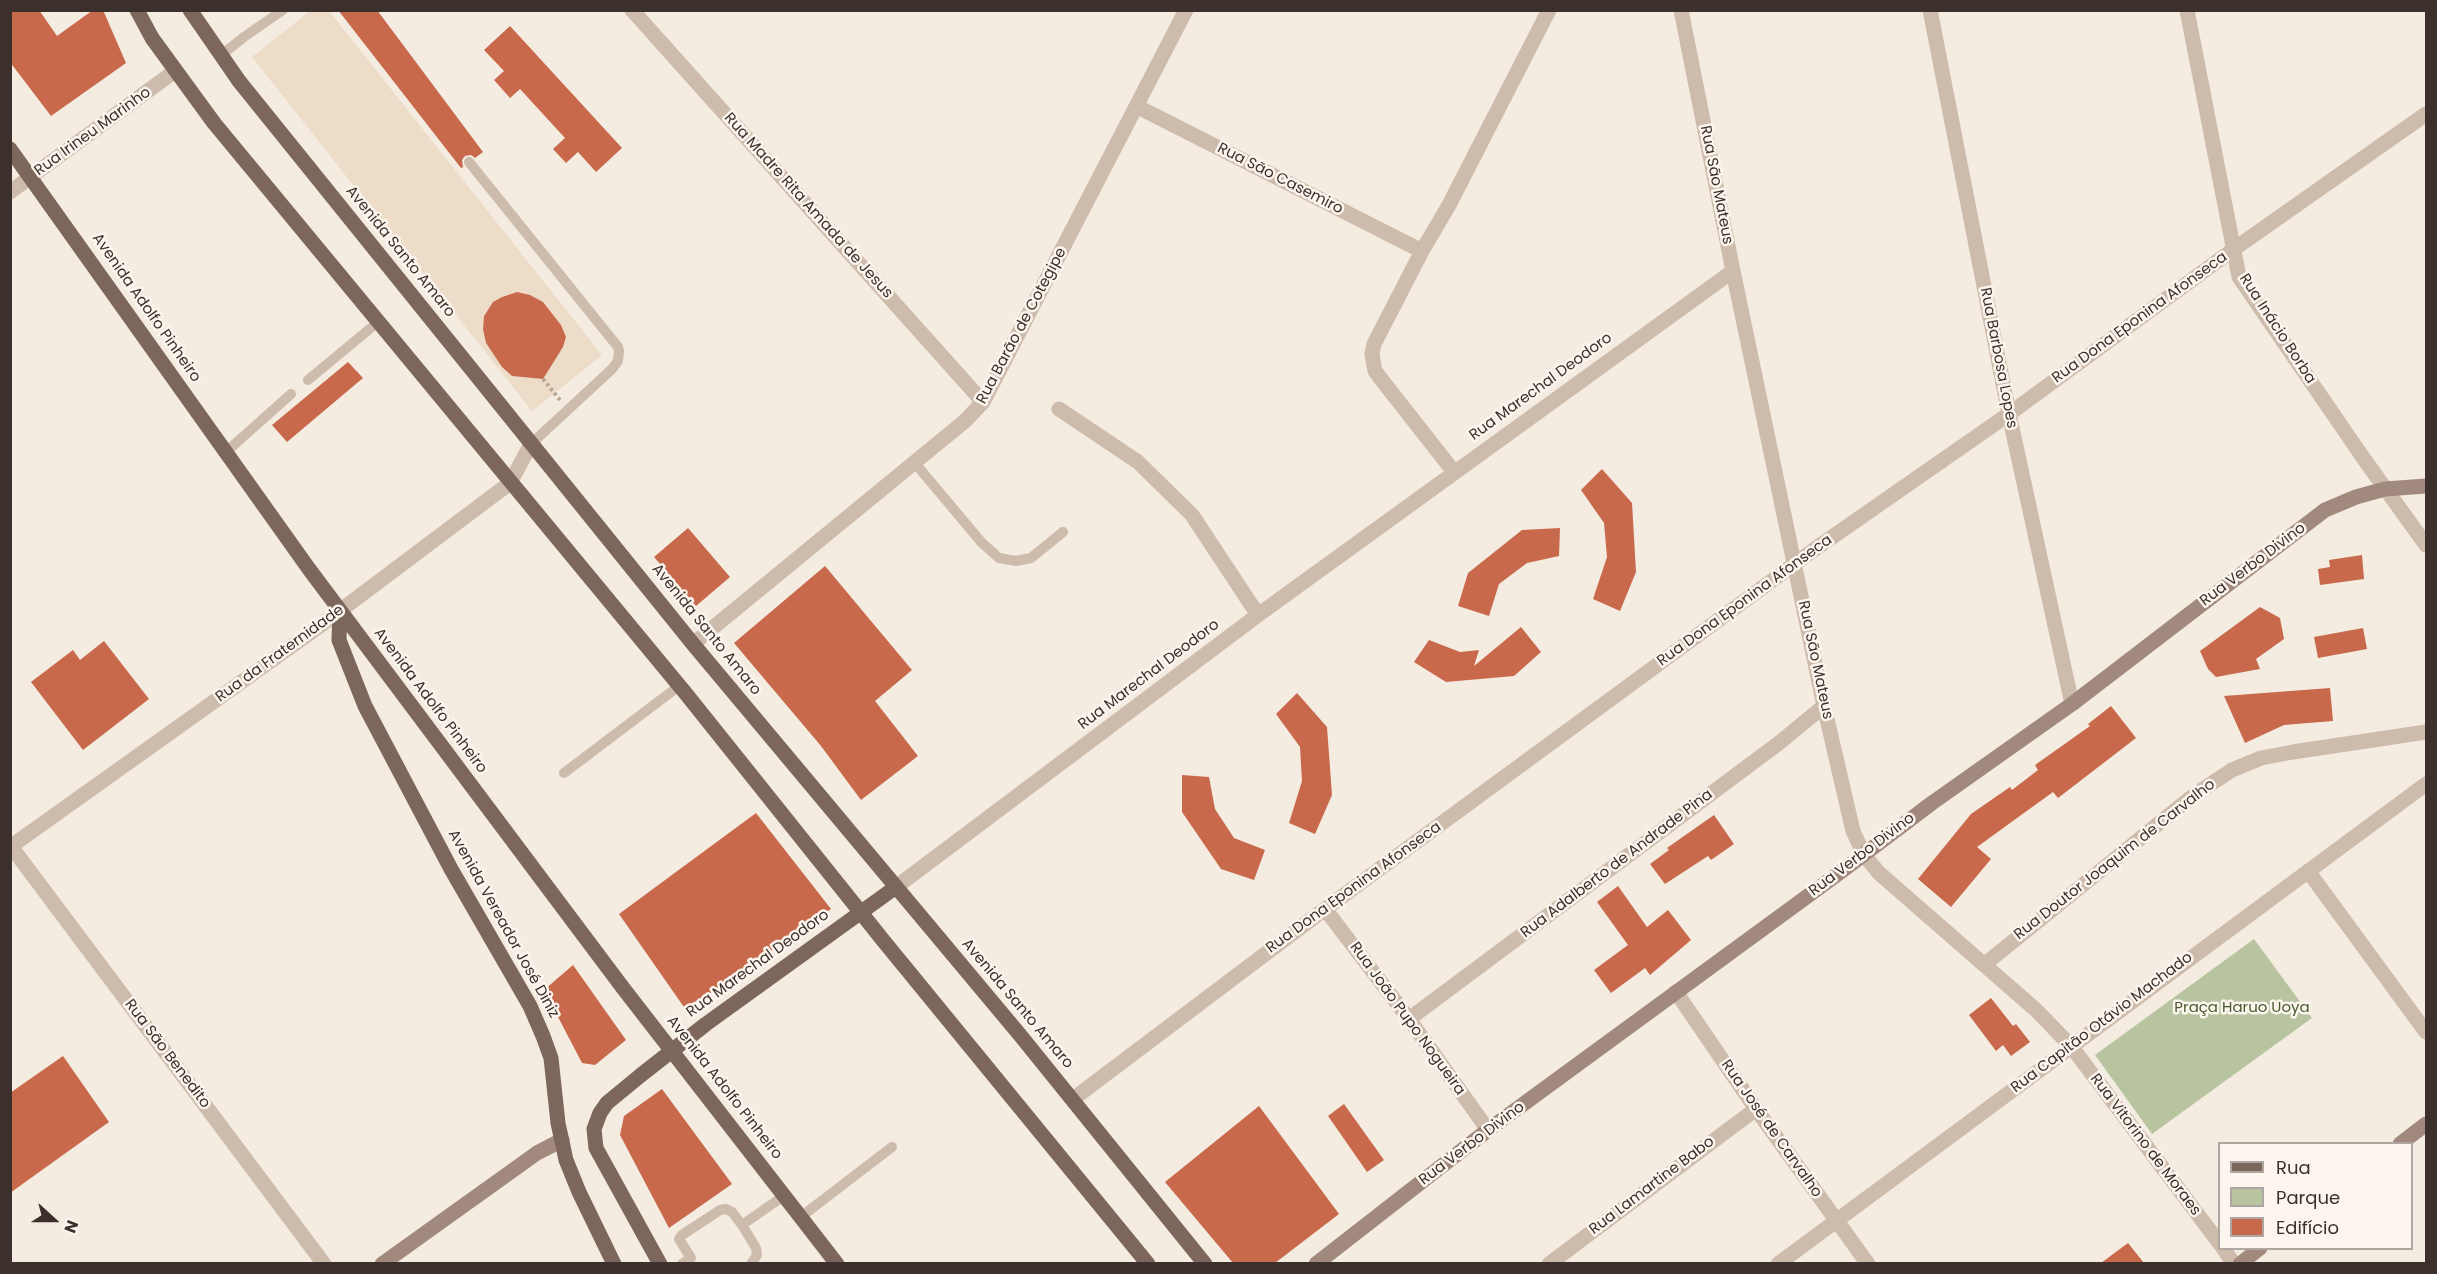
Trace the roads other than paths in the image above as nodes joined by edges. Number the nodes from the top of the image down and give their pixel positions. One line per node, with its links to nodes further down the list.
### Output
1 (137, 10): 11 (main road)
2 (190, 10): 10 (main road, Avenida Santo Amaro)
3 (283, 10): 10 (lane)
4 (632, 10): 24 (street, Rua Madre Rita Amada de Jesus)
5 (1186, 10): 12 (street, Rua Barão de Cotegipe)
6 (1549, 10): 19 (street)
7 (1681, 10): 20 (street, Rua São Mateus)
8 (1930, 10): 26 (street, Rua Barbosa Lopes)
9 (2187, 10): 18 (street, Rua Inácio Borba)
10 (220, 56): 27 (main road, Avenida Santo Amaro)
11 (175, 71): 16 (street, Rua Irineu Marinho); 21 (main road)
12 (1138, 106): 19 (street, Rua São Casemiro); 24 (street, Rua Barão de Cotegipe)
13 (2427, 114): 18 (street, Rua Dona Eponina Afonseca)
14 (10, 149): 16 (main road, Avenida Adolfo Pinheiro)
15 (469, 162): 27 (lane)
16 (31, 177): 17 (street, Rua Irineu Marinho); 28 (main road, Avenida Adolfo Pinheiro)
17 (10, 192)
18 (2234, 249): 26 (street, Rua Dona Eponina Afonseca); 33 (street, Rua Inácio Borba)
19 (1422, 251): 30 (street)
20 (1733, 271): 30 (street, Rua Marechal Deodoro); 36 (street, Rua São Mateus)
21 (378, 322): 22 (lane); 31 (main road)
22 (308, 380)
23 (291, 394): 28 (lane)
24 (983, 402): 29 (street, Rua Barão de Cotegipe)
25 (1059, 409): 38 (street)
26 (2009, 414): 36 (street, Rua Dona Eponina Afonseca); 41 (street, Rua Barbosa Lopes)
27 (531, 444): 31 (street, Rua da Fraternidade); 39 (main road, Avenida Santo Amaro)
28 (226, 452): 37 (main road, Avenida Adolfo Pinheiro)
29 (914, 462): 34 (lane); 39 (street, Rua Barão de Cotegipe)
30 (1454, 472): 38 (street, Rua Marechal Deodoro)
31 (510, 483): 37 (street, Rua da Fraternidade); 40 (main road)
32 (2427, 486): 33 (street, Rua Verbo Divino)
33 (2385, 489): 35 (street, Rua Inácio Borba); 41 (street, Rua Verbo Divino)
34 (1063, 532)
35 (2427, 545)
36 (1795, 565): 42 (street, Rua São Mateus); 50 (street, Rua Dona Eponina Afonseca)
37 (339, 610): 46 (street, Rua da Fraternidade); 57 (main road, Avenida Adolfo Pinheiro); 62 (main road, Avenida Vereador José Diniz)
38 (1258, 615): 49 (street, Rua Marechal Deodoro)
39 (693, 644): 49 (main road, Avenida Santo Amaro)
40 (679, 686): 44 (lane); 51 (main road)
41 (2072, 704): 47 (street, Rua Verbo Divino)
42 (1824, 706): 47 (street, Rua São Mateus); 54 (street, Rua Adalberto de Andrade Pina)
43 (2427, 732): 52 (street, Rua Doutor Joaquim de Carvalho)
44 (564, 773)
45 (2427, 784): 48 (street, Rua Capitão Otávio Machado)
46 (11, 846): 73 (street, Rua São Benedito)
47 (1864, 855): 52 (street, Rua São Mateus); 53 (street, Rua Verbo Divino)
48 (2308, 871): 55 (street); 56 (street, Rua Capitão Otávio Machado)
49 (896, 887): 51 (main road, Rua Marechal Deodoro); 58 (main road, Avenida Santo Amaro)
50 (1325, 909): 54 (street, Rua João Pupo Nogueira); 58 (street, Rua Dona Eponina Afonseca)
51 (861, 911): 57 (main road, Rua Marechal Deodoro); 79 (main road)
52 (1985, 963): 56 (street, Rua São Mateus)
53 (1677, 992): 59 (street, Rua José de Carvalho); 61 (street, Rua Verbo Divino)
54 (1409, 1019): 61 (street, Rua João Pupo Nogueira)
55 (2427, 1032)
56 (2071, 1046): 67 (street, Rua Capitão Otávio Machado); 69 (street, Rua Vitorino de Moraes)
57 (672, 1050): 65 (main road, Avenida Adolfo Pinheiro); 76 (main road, Rua Marechal Deodoro)
58 (1073, 1100): 80 (main road, Avenida Santo Amaro)
59 (1756, 1109): 67 (street, Rua José de Carvalho); 82 (street, Rua Lamartine Babo)
60 (2427, 1124): 63 (street)
61 (1488, 1130): 81 (street, Rua Verbo Divino)
62 (562, 1140): 74 (street); 75 (main road, Avenida Vereador José Diniz)
63 (2401, 1142)
64 (892, 1147): 66 (lane)
65 (785, 1195): 66 (main road, Avenida Adolfo Pinheiro); 68 (lane)
66 (802, 1216): 78 (main road, Avenida Adolfo Pinheiro)
67 (1836, 1221): 83 (street, Rua Capitão Otávio Machado); 84 (street, Rua José de Carvalho)
68 (742, 1226): 72 (lane); 77 (lane)
69 (2218, 1241)
70 (2224, 1250): 85 (street)
71 (2257, 1250): 86 (street)
72 (690, 1261)
73 (324, 1263)
74 (382, 1263)
75 (614, 1263)
76 (660, 1263)
77 (751, 1263)
78 (837, 1263)
79 (1148, 1263)
80 (1205, 1263)
81 (1316, 1263)
82 (1549, 1263)
83 (1778, 1263)
84 (1868, 1263)
85 (2234, 1263)
86 (2240, 1263)

